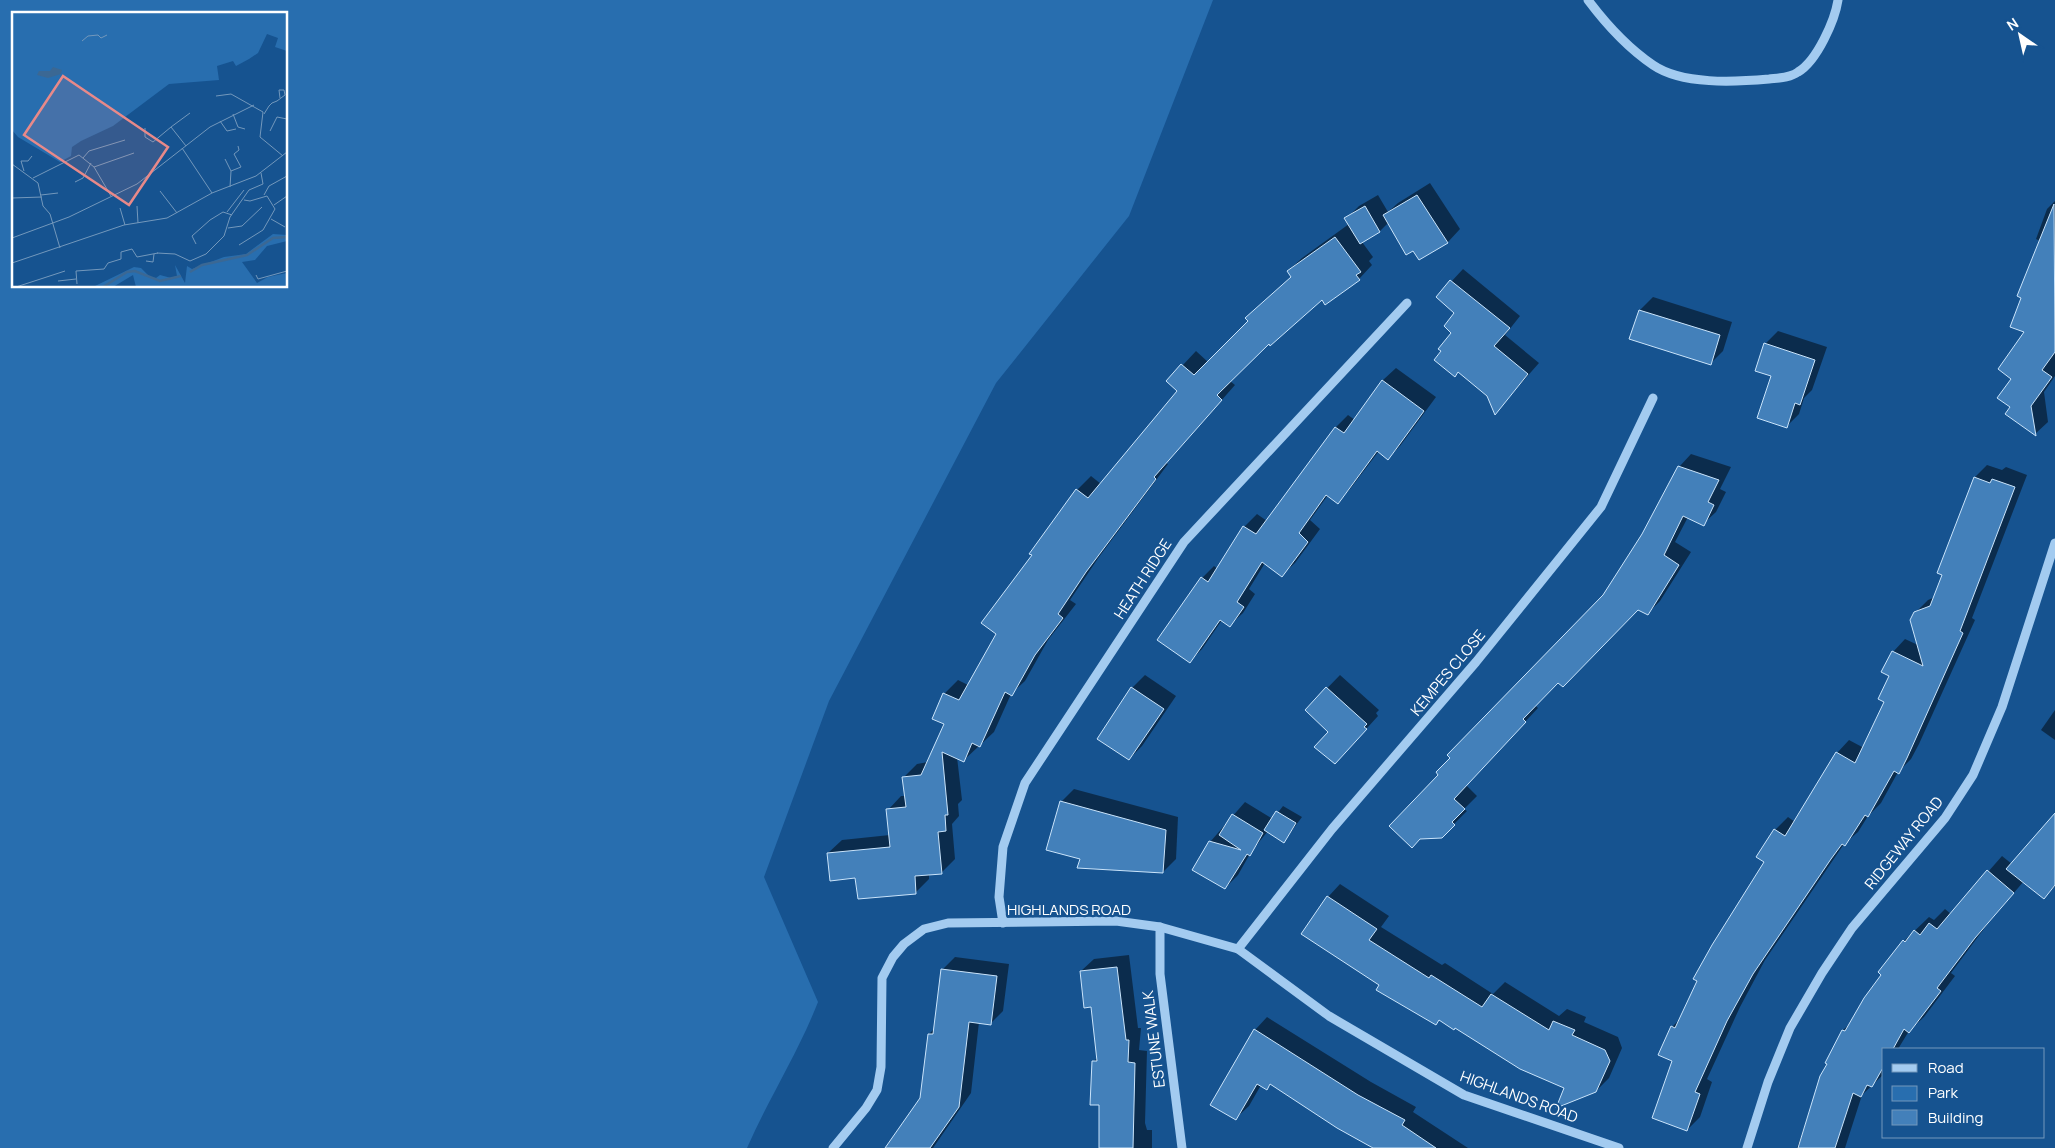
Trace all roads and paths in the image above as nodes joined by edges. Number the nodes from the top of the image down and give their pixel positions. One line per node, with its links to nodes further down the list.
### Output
1 (1588, 0): 2 (street)
2 (1838, 0)
3 (1407, 302): 6 (street, HEATH RIDGE)
4 (1653, 398): 8 (street, KEMPES CLOSE)
5 (2055, 543): 12 (street, RIDGEWAY ROAD)
6 (1003, 923): 7 (street, HIGHLANDS ROAD); 9 (street, HIGHLANDS ROAD)
7 (1160, 927): 8 (street, HIGHLANDS ROAD); 10 (street, ESTUNE WALK)
8 (1238, 949): 11 (street, HIGHLANDS ROAD)
9 (833, 1148)
10 (1182, 1148)
11 (1619, 1148)
12 (1747, 1148)

